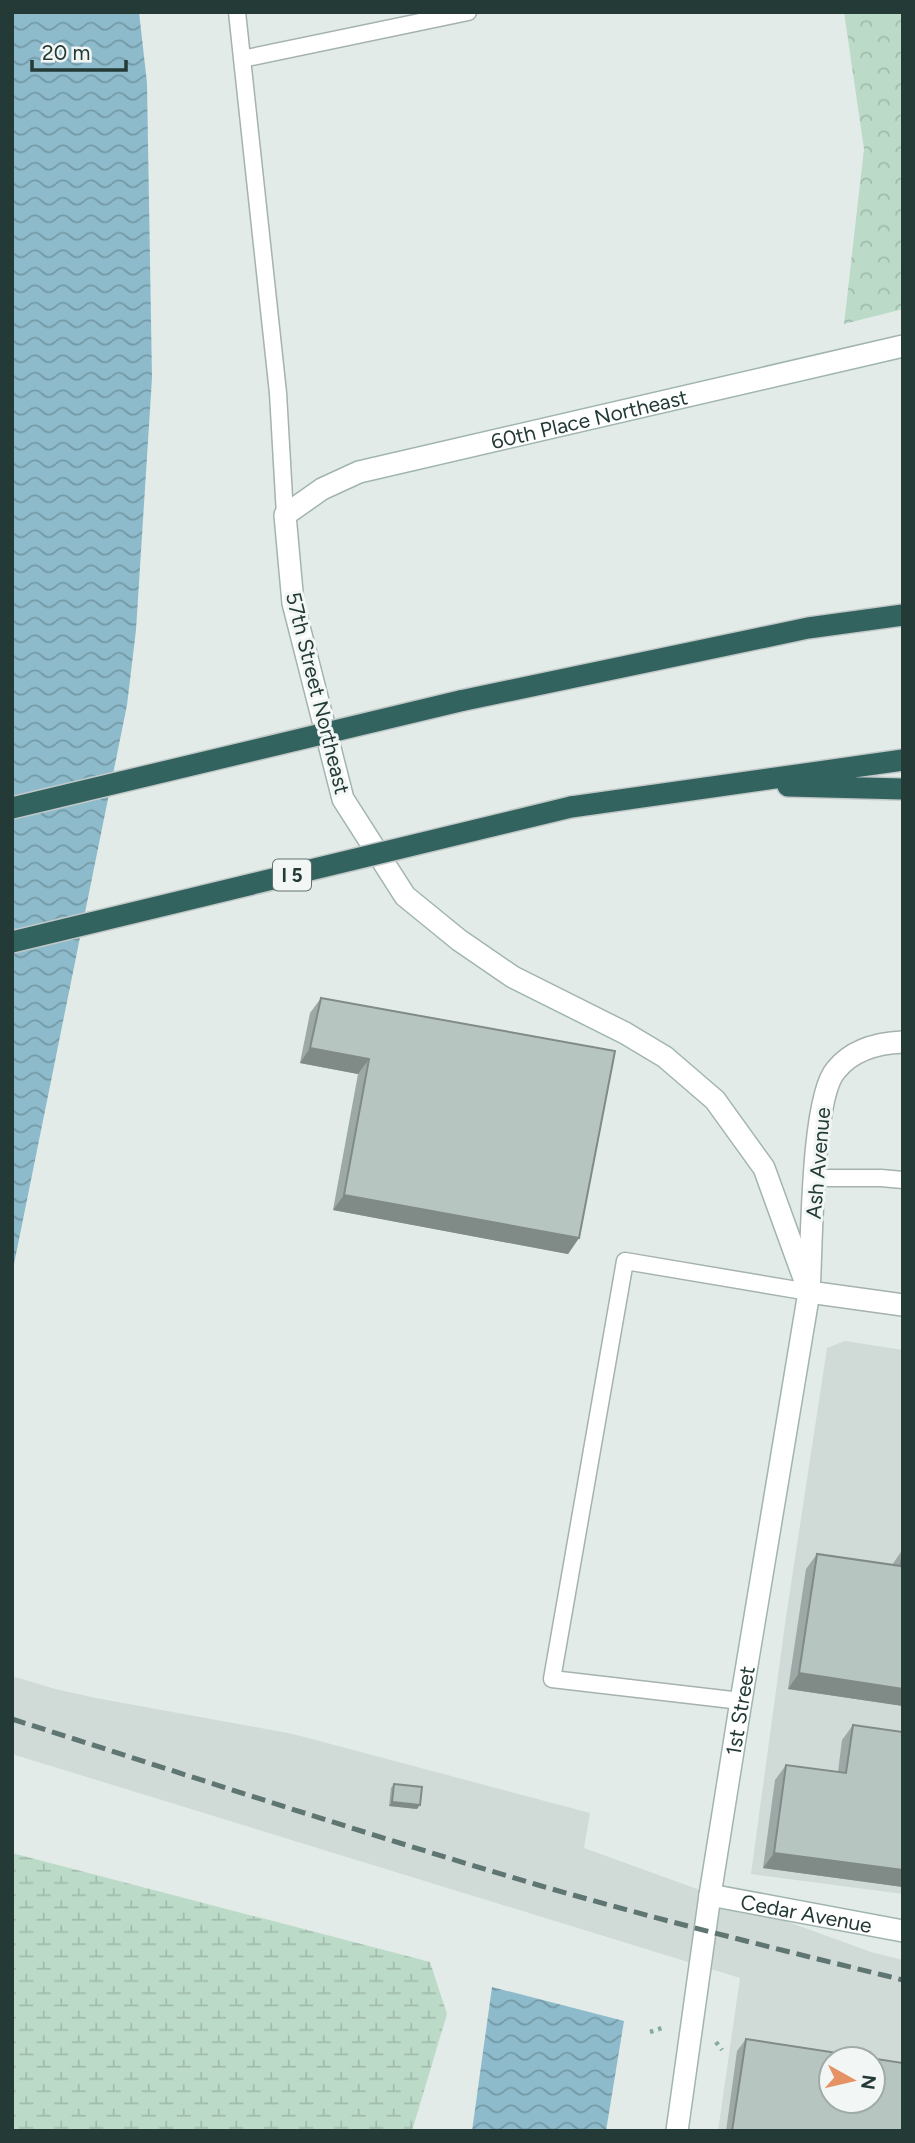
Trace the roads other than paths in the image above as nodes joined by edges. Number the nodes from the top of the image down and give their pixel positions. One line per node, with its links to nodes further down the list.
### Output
1 (237, 12): 3 (lane)
2 (467, 12): 3 (lane)
3 (242, 59): 5 (lane)
4 (903, 346): 5 (street, 60th Place Northeast)
5 (285, 514): 17 (street, 57th Street Northeast)
6 (903, 601): 8 (highway)
7 (903, 615): 8 (highway)
8 (808, 628): 12 (highway, bridge)
9 (903, 760): 10 (highway, I 5)
10 (720, 785): 11 (highway); 13 (highway, I 5, bridge)
11 (903, 789)
12 (12, 808)
13 (12, 942)
14 (903, 1042): 15 (street, Ash Avenue)
15 (815, 1178): 16 (lane); 17 (street, Ash Avenue)
16 (903, 1181)
17 (809, 1292): 18 (street); 19 (street, 1st Street); 19 (lane)
18 (903, 1305)
19 (741, 1701): 20 (street, 1st Street)
20 (710, 1895): 21 (street, Cedar Avenue); 22 (street, 1st Street)
21 (903, 1931)
22 (677, 2131)

